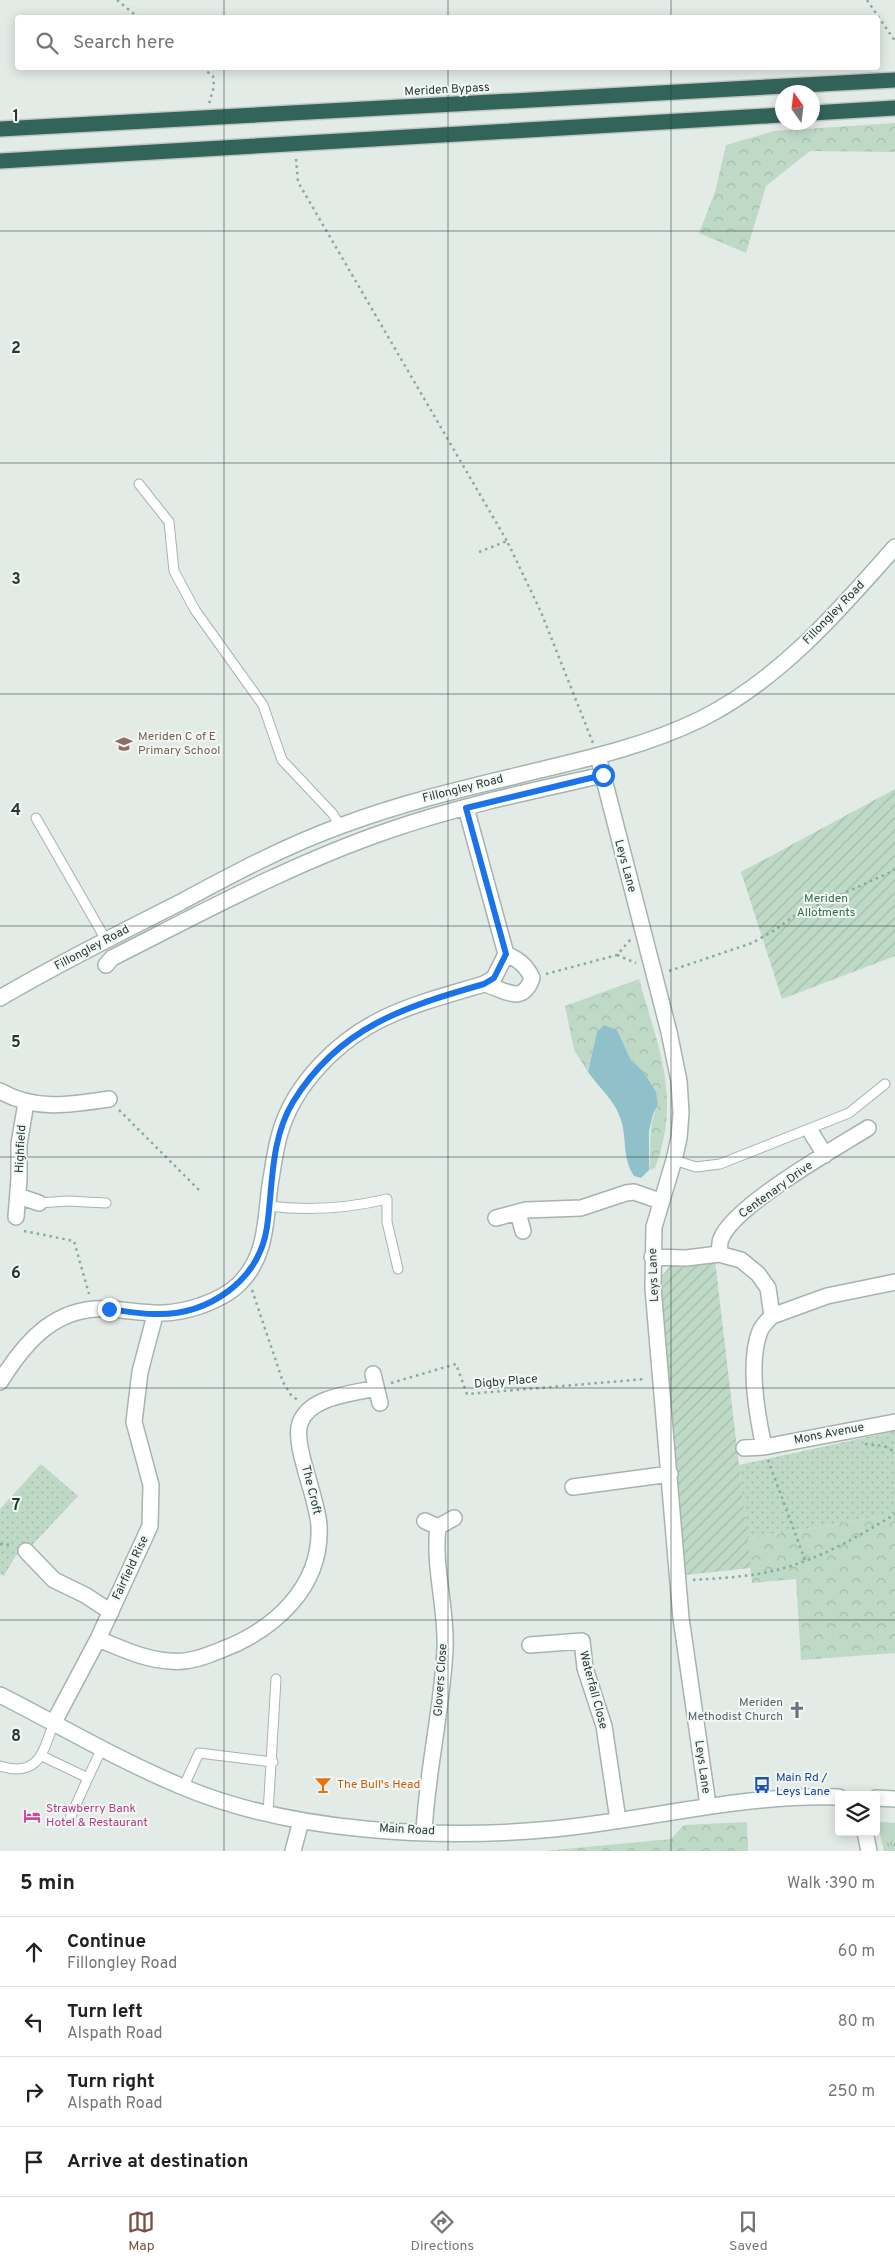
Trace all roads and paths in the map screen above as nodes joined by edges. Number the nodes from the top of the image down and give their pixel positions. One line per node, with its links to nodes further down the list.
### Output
1 (118, 0): 3 (path)
2 (867, 0): 4 (path)
3 (136, 15)
4 (877, 15)
5 (880, 19): 6 (path)
6 (895, 41)
7 (205, 70): 9 (path)
8 (895, 80): 13 (highway, Meriden Bypass)
9 (210, 100)
10 (895, 108): 11 (highway)
11 (820, 113)
12 (775, 115): 14 (highway)
13 (0, 130)
14 (294, 144): 15 (highway); 17 (path)
15 (0, 161)
16 (139, 484): 24 (lane)
17 (506, 541): 19 (path); 20 (path)
18 (895, 547): 20 (street, Fillongley Road)
19 (479, 552)
20 (598, 756): 21 (street, Leys Lane); 24 (street, Fillongley Road)
21 (603, 775): 22 (street, Fillongley Road); 26 (street, Leys Lane)
22 (466, 808): 28 (street); 29 (street, Fillongley Road)
23 (36, 818): 27 (lane)
24 (340, 825): 27 (street, Fillongley Road)
25 (895, 870): 30 (path)
26 (642, 928): 30 (street, Leys Lane); 31 (path)
27 (106, 940): 33 (street, Fillongley Road)
28 (506, 954): 31 (street); 32 (street)
29 (106, 965)
30 (654, 976): 41 (street, Leys Lane)
31 (532, 978): 32 (street)
32 (484, 984): 47 (street)
33 (0, 998)
34 (885, 1084): 41 (lane)
35 (0, 1090): 37 (street)
36 (109, 1099): 37 (street); 42 (path)
37 (26, 1103): 43 (street, Highfield)
38 (868, 1128): 40 (street, Centenary Drive)
39 (812, 1134): 40 (street, Centenary Drive)
40 (825, 1155): 52 (street, Centenary Drive)
41 (674, 1160): 44 (street, Leys Lane)
42 (201, 1192)
43 (18, 1196): 45 (street); 50 (street, Highfield)
44 (660, 1201): 48 (street); 53 (street, Leys Lane)
45 (39, 1203): 46 (lane)
46 (106, 1203)
47 (268, 1206): 54 (lane); 55 (street)
48 (518, 1212): 49 (street); 51 (street)
49 (496, 1218)
50 (16, 1223): 57 (path)
51 (523, 1231)
52 (719, 1254): 53 (street); 59 (street)
53 (652, 1257): 60 (street, Leys Lane)
54 (398, 1269)
55 (247, 1274): 58 (street); 64 (path)
56 (895, 1282): 59 (street)
57 (87, 1310): 58 (street); 62 (street)
58 (155, 1314): 75 (street, Fairfield Rise)
59 (772, 1316): 66 (street)
60 (660, 1378): 61 (path, Digby Place); 68 (street, Leys Lane)
61 (374, 1381): 63 (street); 64 (street)
62 (0, 1382)
63 (380, 1403)
64 (310, 1410): 76 (street, The Croft)
65 (895, 1422): 66 (street, Mons Avenue)
66 (764, 1446): 67 (street, Mons Avenue); 73 (path)
67 (744, 1448)
68 (670, 1474): 69 (street); 74 (street, Leys Lane)
69 (573, 1487)
70 (895, 1514): 73 (path)
71 (454, 1518): 95 (street, Glovers Close)
72 (26, 1551): 75 (street)
73 (804, 1560): 74 (path)
74 (679, 1581): 90 (street, Leys Lane)
75 (110, 1612): 76 (street, Fairfield Rise)
76 (98, 1639): 80 (street, Fairfield Rise)
77 (530, 1645): 93 (street, Waterfall Close)
78 (276, 1679): 83 (lane)
79 (0, 1695): 80 (street, Main Road)
80 (54, 1722): 81 (street, Main Road); 82 (lane)
81 (102, 1748): 85 (lane); 86 (street, Main Road)
82 (42, 1756): 84 (lane); 85 (lane)
83 (273, 1762): 86 (lane); 91 (lane)
84 (0, 1766)
85 (88, 1778): 92 (lane)
86 (184, 1788): 91 (street, Main Road)
87 (835, 1797): 90 (street, Main Road)
88 (880, 1798): 89 (street)
89 (895, 1800)
90 (708, 1805): 93 (street, Main Road)
91 (268, 1814): 94 (street, Main Road)
92 (70, 1818)
93 (618, 1820): 95 (street, Main Road)
94 (301, 1821): 95 (street, Main Road); 97 (street)
95 (424, 1832)
96 (866, 1836): 98 (street)
97 (293, 1851)
98 (869, 1851)

